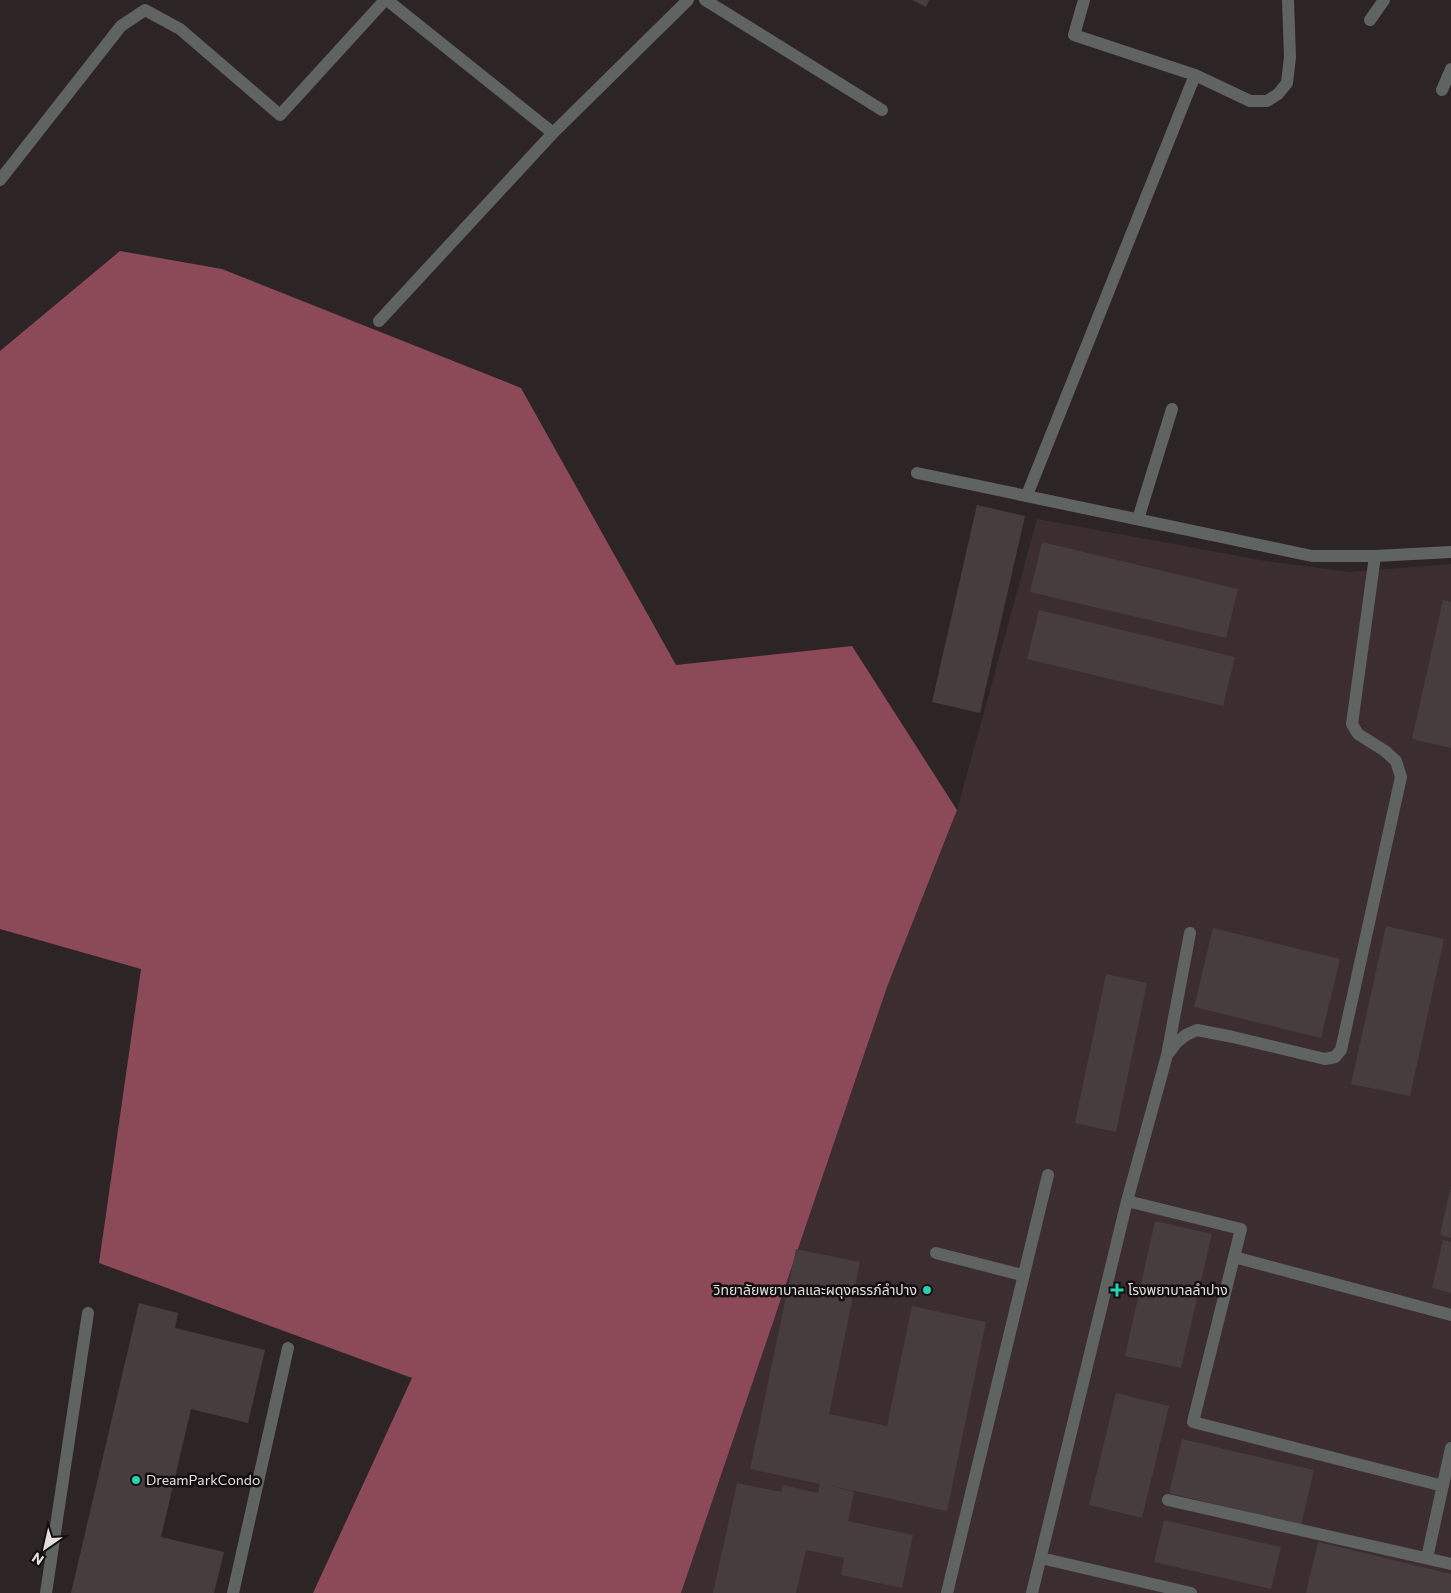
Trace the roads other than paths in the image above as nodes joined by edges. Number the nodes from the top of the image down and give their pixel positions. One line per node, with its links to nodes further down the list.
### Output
1 (386, 0): 12 (street); 13 (street)
2 (688, 0): 12 (street)
3 (706, 0): 11 (street)
4 (1084, 0): 9 (street)
5 (1288, 0): 9 (street)
6 (1384, 0): 7 (street)
7 (1370, 20)
8 (1451, 69): 10 (street)
9 (1195, 75): 17 (street)
10 (1442, 90)
11 (882, 110)
12 (553, 133): 14 (street)
13 (0, 180)
14 (379, 321)
15 (1172, 409): 18 (street)
16 (917, 473): 17 (street)
17 (1027, 495): 18 (street)
18 (1138, 519): 20 (street)
19 (1451, 552): 20 (street)
20 (1374, 556): 22 (street)
21 (1190, 933): 22 (street)
22 (1167, 1055): 24 (street)
23 (1048, 1175): 27 (street)
24 (1127, 1201): 26 (street); 34 (street)
25 (936, 1253): 27 (street)
26 (1234, 1257): 29 (street); 32 (street)
27 (1022, 1275): 39 (street)
28 (88, 1313): 37 (street)
29 (1451, 1315)
30 (288, 1348): 38 (street)
31 (1451, 1448): 32 (street)
32 (1443, 1486): 35 (street)
33 (1168, 1500): 35 (street)
34 (1042, 1558): 40 (street); 41 (street)
35 (1427, 1558): 36 (street)
36 (1451, 1564)
37 (46, 1593)
38 (233, 1593)
39 (947, 1593)
40 (1032, 1593)
41 (1191, 1593)

